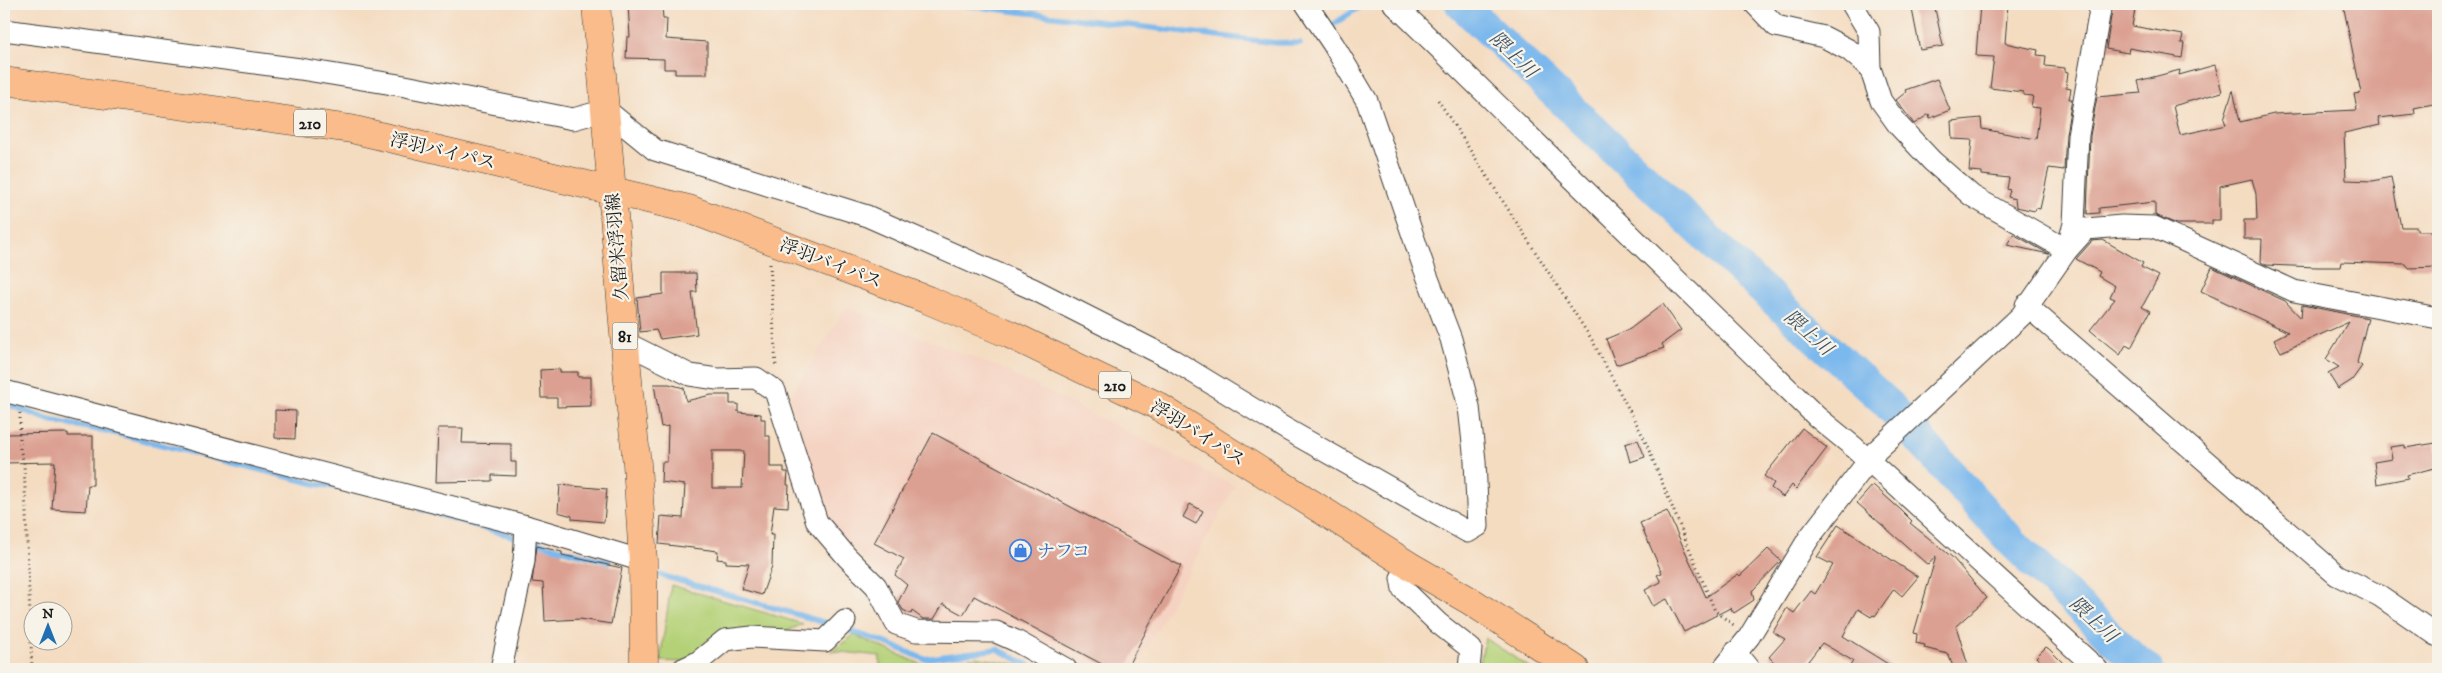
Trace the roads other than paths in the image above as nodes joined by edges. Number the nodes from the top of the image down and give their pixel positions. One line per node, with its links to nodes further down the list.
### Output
1 (596, 4): 10 (main road, 久留米浮羽線 / 81)
2 (1306, 4): 10 (street)
3 (1394, 4): 17 (street)
4 (1755, 4): 8 (street)
5 (1852, 4): 8 (street)
6 (2101, 4): 12 (street)
7 (4, 30): 10 (street)
8 (1870, 68): 12 (street)
9 (4, 81): 11 (main road, 浮羽バイパス / 210)
10 (606, 110): 11 (main road, 久留米浮羽線 / 81)
11 (612, 191): 15 (main road, 久留米浮羽線 / 81); 20 (main road, 浮羽バイパス / 210)
12 (2067, 250): 13 (street); 14 (street)
13 (2023, 310): 17 (street); 22 (street)
14 (2438, 318)
15 (626, 343): 19 (main road, 久留米浮羽線 / 81); 27 (street)
16 (4, 392): 18 (street)
17 (1872, 456): 23 (street); 32 (street)
18 (526, 526): 19 (street); 25 (street)
19 (643, 561): 24 (main road, 久留米浮羽線 / 81)
20 (1410, 566): 28 (street); 29 (main road, 浮羽バイパス / 210)
21 (839, 628): 26 (street)
22 (2438, 636)
23 (1742, 644): 30 (street); 31 (street)
24 (650, 668)
25 (501, 669)
26 (683, 669)
27 (1066, 669)
28 (1469, 669)
29 (1575, 669)
30 (1723, 669)
31 (1749, 669)
32 (2097, 669)

